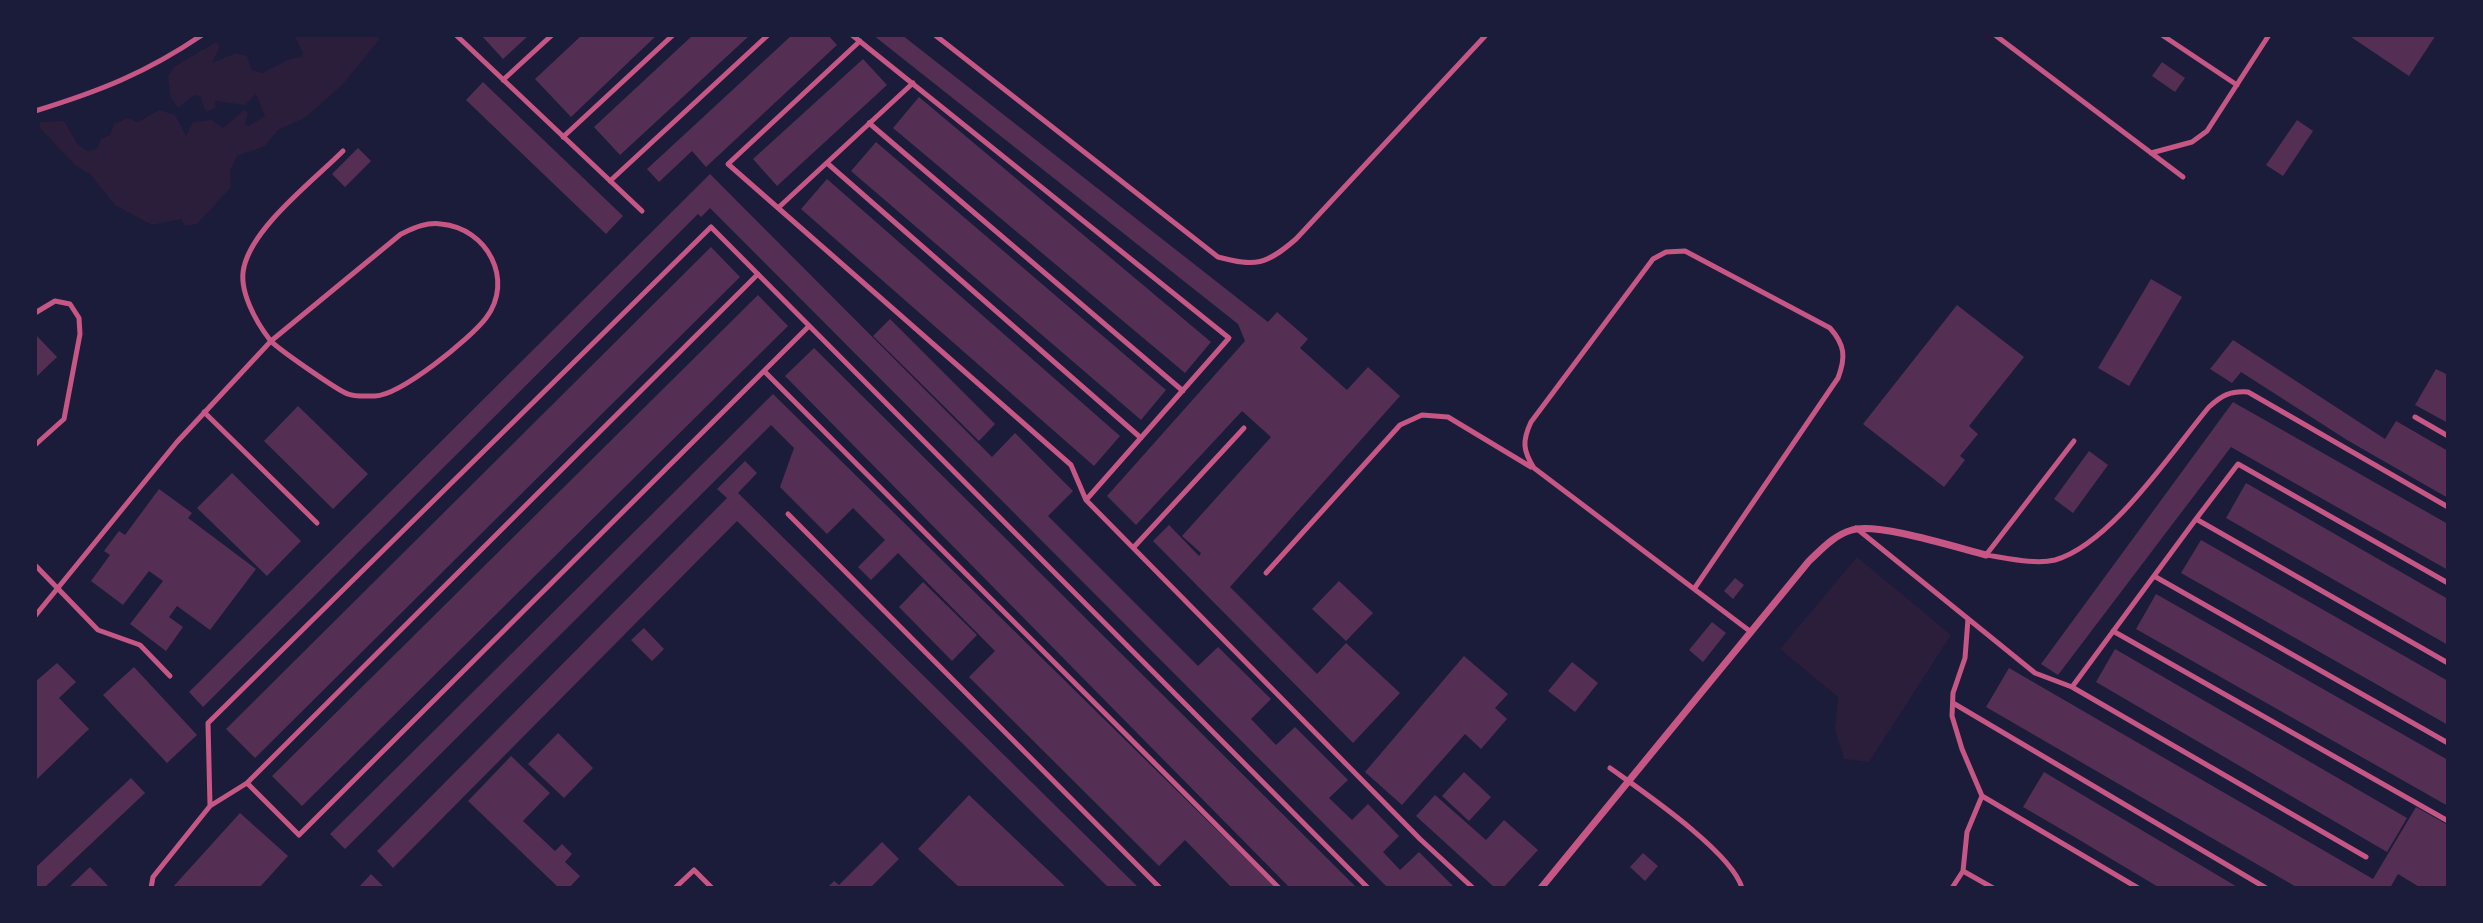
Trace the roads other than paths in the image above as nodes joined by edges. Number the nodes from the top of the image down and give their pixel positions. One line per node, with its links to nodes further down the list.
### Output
1 (202, 35): 16 (lane)
2 (456, 35): 13 (lane)
3 (552, 35): 13 (lane)
4 (673, 35): 18 (lane)
5 (768, 35): 23 (lane)
6 (852, 35): 12 (lane)
7 (935, 35): 8 (lane)
8 (1486, 35)
9 (1995, 35): 20 (lane)
10 (2162, 35): 15 (lane)
11 (2269, 35): 15 (lane)
12 (860, 41): 14 (lane); 24 (lane)
13 (503, 80): 18 (lane)
14 (912, 83): 17 (lane); 31 (lane)
15 (2237, 85): 20 (lane)
16 (35, 111)
17 (869, 123): 21 (lane); 31 (lane)
18 (563, 137): 23 (lane)
19 (343, 151): 29 (lane)
20 (2151, 153): 22 (lane)
21 (827, 163): 24 (lane); 36 (lane)
22 (2183, 177)
23 (610, 181): 25 (lane)
24 (778, 208): 40 (lane)
25 (642, 211)
26 (758, 274): 28 (lane); 65 (lane); 67 (lane)
27 (35, 313): 38 (lane)
28 (809, 326): 30 (lane); 76 (lane)
29 (271, 341): 29 (lane); 32 (lane)
30 (764, 370): 65 (lane); 75 (lane)
31 (1183, 391): 36 (lane)
32 (204, 412): 44 (lane); 53 (lane)
33 (2415, 417): 35 (lane)
34 (1244, 428): 46 (lane)
35 (2448, 436)
36 (1141, 438): 40 (lane)
37 (2074, 441): 47 (lane)
38 (35, 445)
39 (1534, 468): 49 (lane); 52 (lane); 52 (lane)
40 (1086, 500): 46 (lane)
41 (2448, 507): 47 (lane)
42 (788, 514): 74 (lane)
43 (2196, 519): 50 (lane); 51 (lane); 58 (lane)
44 (317, 523)
45 (1856, 528): 47 (street); 55 (lane); 57 (street)
46 (1133, 548): 77 (lane)
47 (1986, 555)
48 (35, 565): 53 (lane)
49 (1266, 573)
50 (2154, 576): 56 (lane); 62 (lane)
51 (2448, 583)
52 (1694, 589): 57 (lane)
53 (59, 590): 54 (lane); 59 (lane)
54 (35, 617)
55 (1968, 618): 60 (lane); 61 (lane)
56 (2113, 631): 60 (lane); 68 (lane)
57 (1751, 632): 64 (street)
58 (2448, 663)
59 (170, 676)
60 (2072, 687): 69 (lane)
61 (1953, 703): 66 (lane); 83 (lane)
62 (2448, 743)
63 (1610, 768): 64 (lane)
64 (1630, 782): 78 (street); 79 (lane)
65 (247, 783): 67 (lane)
66 (1982, 796): 70 (lane); 82 (lane)
67 (209, 806): 71 (lane)
68 (2448, 821)
69 (2366, 857)
70 (1963, 871): 80 (lane); 81 (lane)
71 (150, 888)
72 (675, 888): 73 (lane)
73 (712, 888)
74 (1160, 888)
75 (1279, 888)
76 (1368, 888)
77 (1473, 888)
78 (1541, 888)
79 (1742, 888)
80 (1952, 888)
81 (1993, 888)
82 (2138, 888)
83 (2266, 888)

